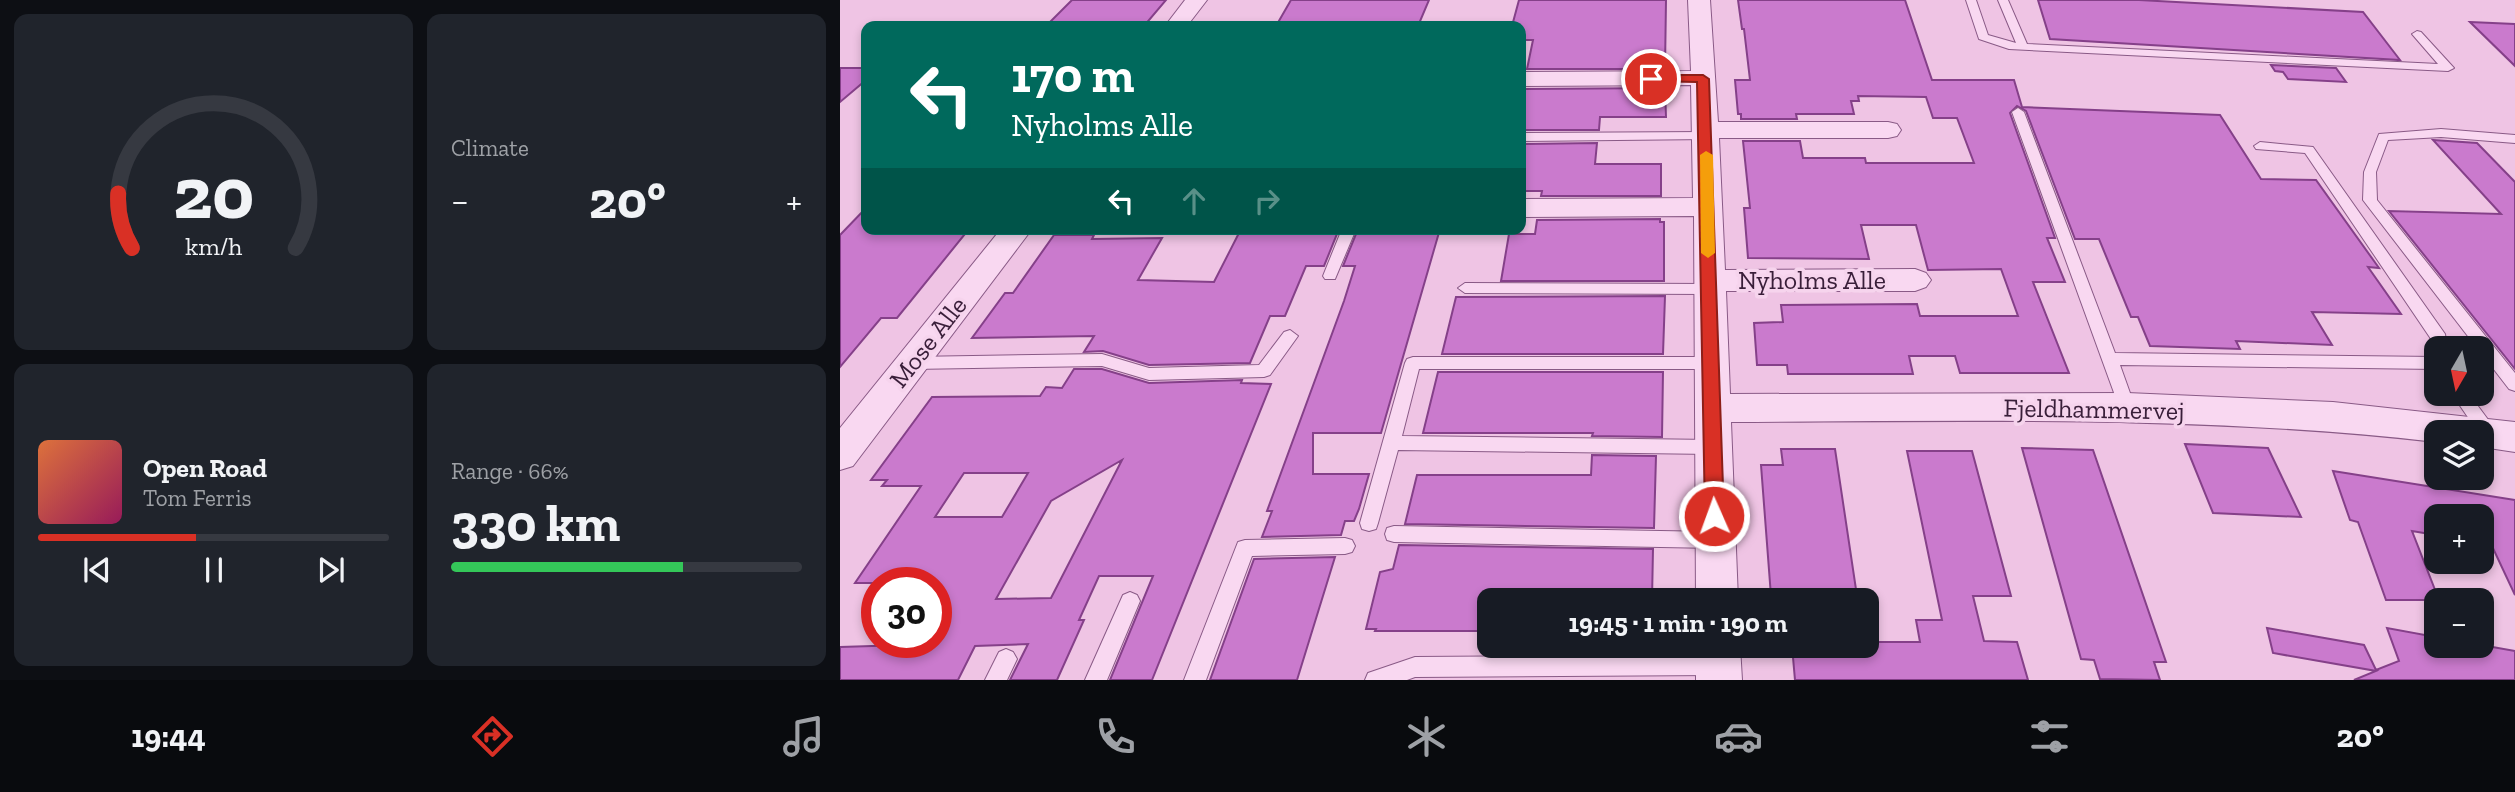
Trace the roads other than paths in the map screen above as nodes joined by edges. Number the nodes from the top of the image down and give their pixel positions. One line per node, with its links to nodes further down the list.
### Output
1 (1196, 0): 5 (street)
2 (1699, 0): 9 (street, Nyholms Alle)
3 (1971, 0): 7 (lane)
4 (2003, 0): 7 (lane)
5 (1180, 21)
6 (2417, 34): 7 (lane)
7 (2023, 46)
8 (1526, 79): 9 (street)
9 (1703, 79): 12 (street, Nyholms Alle)
10 (2018, 112): 26 (lane)
11 (1888, 130): 12 (street)
12 (1706, 133): 13 (lane); 16 (street, Nyholms Alle)
13 (1526, 137)
14 (2515, 139): 30 (lane)
15 (2260, 146): 25 (lane)
16 (1707, 207): 17 (street); 22 (street, Nyholms Alle)
17 (1526, 208)
18 (1012, 235): 27 (street, Mose Alle)
19 (1347, 235): 20 (lane)
20 (1330, 276)
21 (1915, 280): 22 (street, Nyholms Alle)
22 (1709, 285): 23 (lane); 28 (street, Nyholms Alle)
23 (1465, 288)
24 (1290, 336): 27 (lane)
25 (2438, 336)
26 (2109, 359): 29 (lane); 31 (lane)
27 (912, 363): 36 (street, Mose Alle)
28 (1710, 363): 32 (street, Nyholms Alle); 34 (lane)
29 (2424, 363)
30 (2514, 383)
31 (2127, 407): 32 (street, Fjeldhammervej); 33 (street, Fjeldhammervej)
32 (1711, 408): 35 (street, Nyholms Alle)
33 (2424, 426)
34 (1391, 443): 35 (lane); 37 (lane)
35 (1712, 447): 39 (street, Nyholms Alle)
36 (840, 455)
37 (1368, 523)
38 (1394, 534): 39 (lane)
39 (1715, 540): 41 (street, Nyholms Alle)
40 (1345, 546): 47 (lane)
41 (1717, 588)
42 (1130, 601): 46 (lane)
43 (1006, 659): 45 (lane)
44 (1719, 664): 48 (lane)
45 (996, 680)
46 (1096, 680)
47 (1195, 680)
48 (1376, 680)

